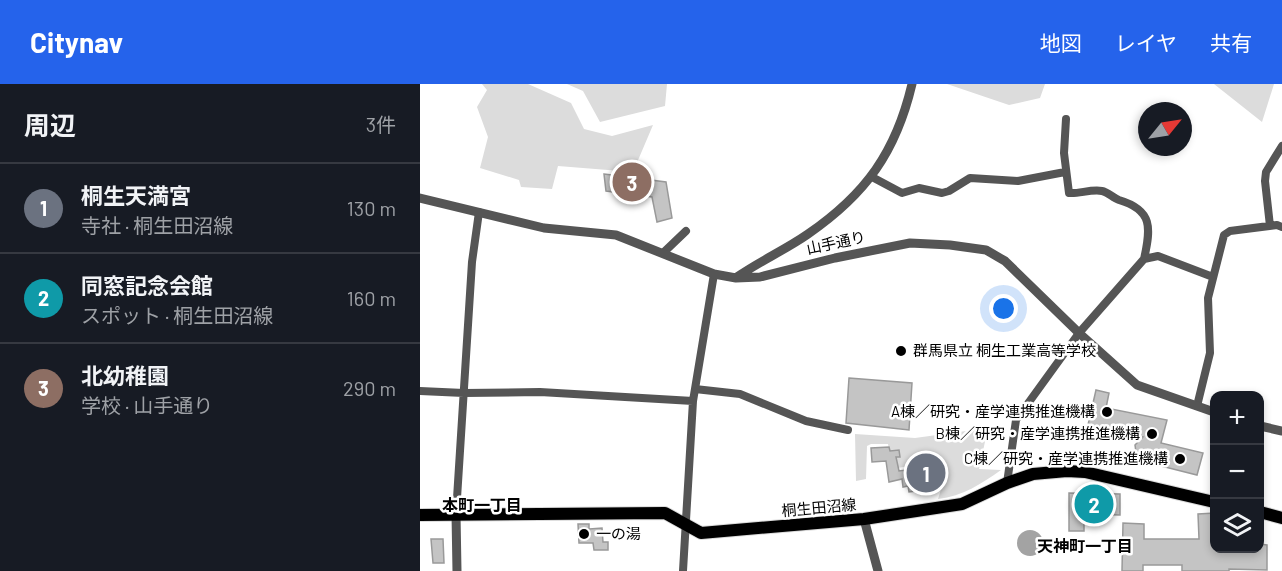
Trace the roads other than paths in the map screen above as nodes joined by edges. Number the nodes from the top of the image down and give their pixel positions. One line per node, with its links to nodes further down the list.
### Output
1 (912, 84): 5 (street)
2 (1066, 119): 4 (street)
3 (1282, 147): 8 (street)
4 (1065, 172): 5 (street); 12 (street)
5 (872, 177): 15 (street)
6 (420, 198): 7 (street, 山手通り)
7 (479, 212): 11 (street, 山手通り); 19 (street)
8 (1270, 226): 9 (street); 14 (street)
9 (1282, 227)
10 (686, 231): 11 (street)
11 (663, 253): 13 (street, 山手通り)
12 (1144, 259): 14 (street); 16 (street)
13 (714, 274): 15 (street, 山手通り); 17 (street)
14 (1214, 277): 21 (street)
15 (736, 278): 16 (street, 山手通り)
16 (1079, 333): 21 (street, 山手通り); 26 (street)
17 (695, 389): 20 (street); 24 (street)
18 (420, 391): 19 (street)
19 (465, 393): 20 (street); 28 (street)
20 (693, 401): 33 (street)
21 (1197, 406): 22 (street, 山手通り)
22 (1210, 410)
23 (1264, 427): 25 (street)
24 (848, 430)
25 (1282, 431)
26 (1007, 483): 27 (main road, 桐生田沼線); 32 (main road, 桐生田沼線)
27 (1210, 501)
28 (456, 514): 30 (main road, 桐生田沼線); 33 (main road, 桐生田沼線); 34 (street)
29 (1264, 514): 31 (main road)
30 (420, 515)
31 (1282, 518)
32 (864, 519): 33 (main road, 桐生田沼線); 36 (street)
33 (686, 525): 35 (street)
34 (457, 571)
35 (682, 571)
36 (878, 571)

